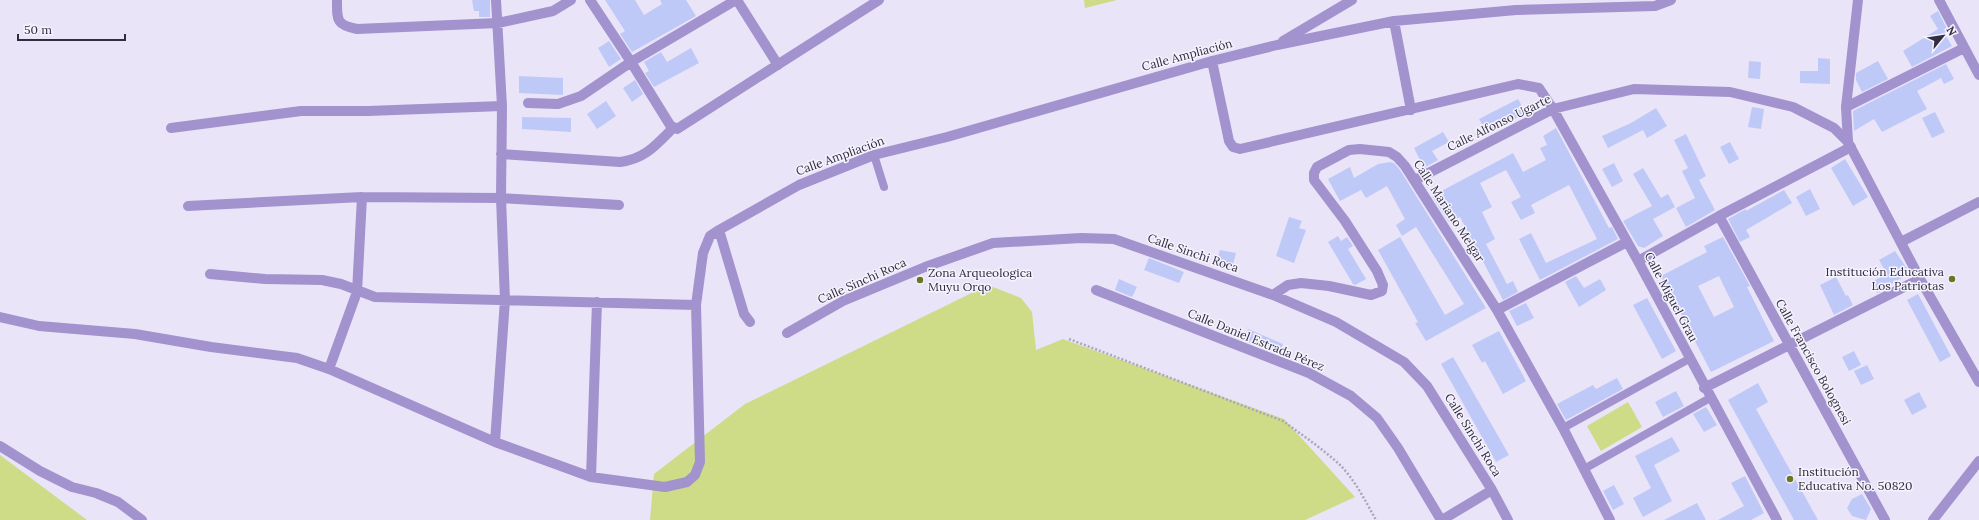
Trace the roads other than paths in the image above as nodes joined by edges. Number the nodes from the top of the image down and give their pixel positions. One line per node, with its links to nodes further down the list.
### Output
1 (337, 0): 12 (street)
2 (496, 0): 12 (street)
3 (571, 0): 12 (street)
4 (590, 0): 16 (street)
5 (737, 0): 16 (street); 17 (street)
6 (879, 0): 17 (street)
7 (1352, 0): 13 (street)
8 (1671, 0): 11 (street, Calle Ampliación)
9 (1858, 0): 21 (street)
10 (1939, 0): 14 (street)
11 (1394, 21): 13 (street, Calle Ampliación); 23 (street)
12 (498, 23): 20 (street)
13 (1277, 45): 15 (street, Calle Ampliación)
14 (1964, 48): 18 (street); 21 (street)
15 (1212, 61): 23 (street); 28 (street, Calle Ampliación)
16 (632, 62): 19 (street); 25 (street)
17 (778, 65): 25 (street)
18 (1979, 75)
19 (528, 103)
20 (502, 106): 24 (street); 27 (street)
21 (1846, 107): 26 (street)
22 (1553, 109): 23 (street, Calle Miguel Grau); 26 (street, Calle Alfonso Ugarte); 29 (street, Calle Alfonso Ugarte); 38 (street, Calle Miguel Grau)
23 (1411, 110)
24 (171, 128)
25 (673, 128): 27 (street)
26 (1850, 144): 36 (street); 39 (street)
27 (501, 154): 32 (street)
28 (874, 155): 30 (lane); 37 (street, Calle Ampliación)
29 (1414, 180): 45 (street, Calle Mariano Melgar); 49 (street, Calle Mariano Melgar)
30 (884, 187)
31 (362, 197): 32 (street); 35 (street); 44 (street)
32 (501, 198): 34 (street); 46 (street)
33 (1979, 202): 39 (street)
34 (619, 205)
35 (188, 206)
36 (1719, 216): 40 (street); 53 (street, Calle Francisco Bolognesi)
37 (719, 230): 48 (street, Calle Ampliación); 51 (street)
38 (1627, 242): 40 (street, Calle Miguel Grau); 49 (street)
39 (1901, 242): 42 (street)
40 (1638, 261): 54 (street, Calle Miguel Grau)
41 (210, 274): 44 (street)
42 (1920, 279): 53 (street); 56 (street)
43 (1096, 290): 67 (street, Calle Daniel Estrada Pérez)
44 (358, 292): 46 (street); 55 (street)
45 (1273, 295): 52 (street, Calle Sinchi Roca); 65 (street, Calle Sinchi Roca)
46 (505, 300): 47 (street); 60 (street)
47 (597, 302): 48 (street); 64 (street)
48 (696, 306): 64 (street, Calle Ampliación)
49 (1496, 310): 59 (street, Calle Mariano Melgar)
50 (0, 317): 55 (street, Calle Ampliación)
51 (750, 322)
52 (787, 333)
53 (1788, 345): 57 (street); 71 (street, Calle Francisco Bolognesi)
54 (1689, 359): 57 (street, Calle Miguel Grau); 59 (lane)
55 (329, 369): 60 (street, Calle Ampliación)
56 (1977, 376)
57 (1704, 388): 58 (street, Calle Miguel Grau)
58 (1710, 398): 63 (lane); 70 (street, Calle Miguel Grau)
59 (1563, 428): 63 (street, Calle Mariano Melgar)
60 (495, 442): 64 (street, Calle Ampliación)
61 (0, 446): 66 (street)
62 (1979, 461): 72 (street)
63 (1584, 469): 69 (street, Calle Mariano Melgar)
64 (591, 478)
65 (1492, 490): 67 (street); 68 (street, Calle Sinchi Roca)
66 (142, 520)
67 (1442, 520)
68 (1508, 520)
69 (1610, 520)
70 (1777, 520)
71 (1885, 520)
72 (1933, 520)

